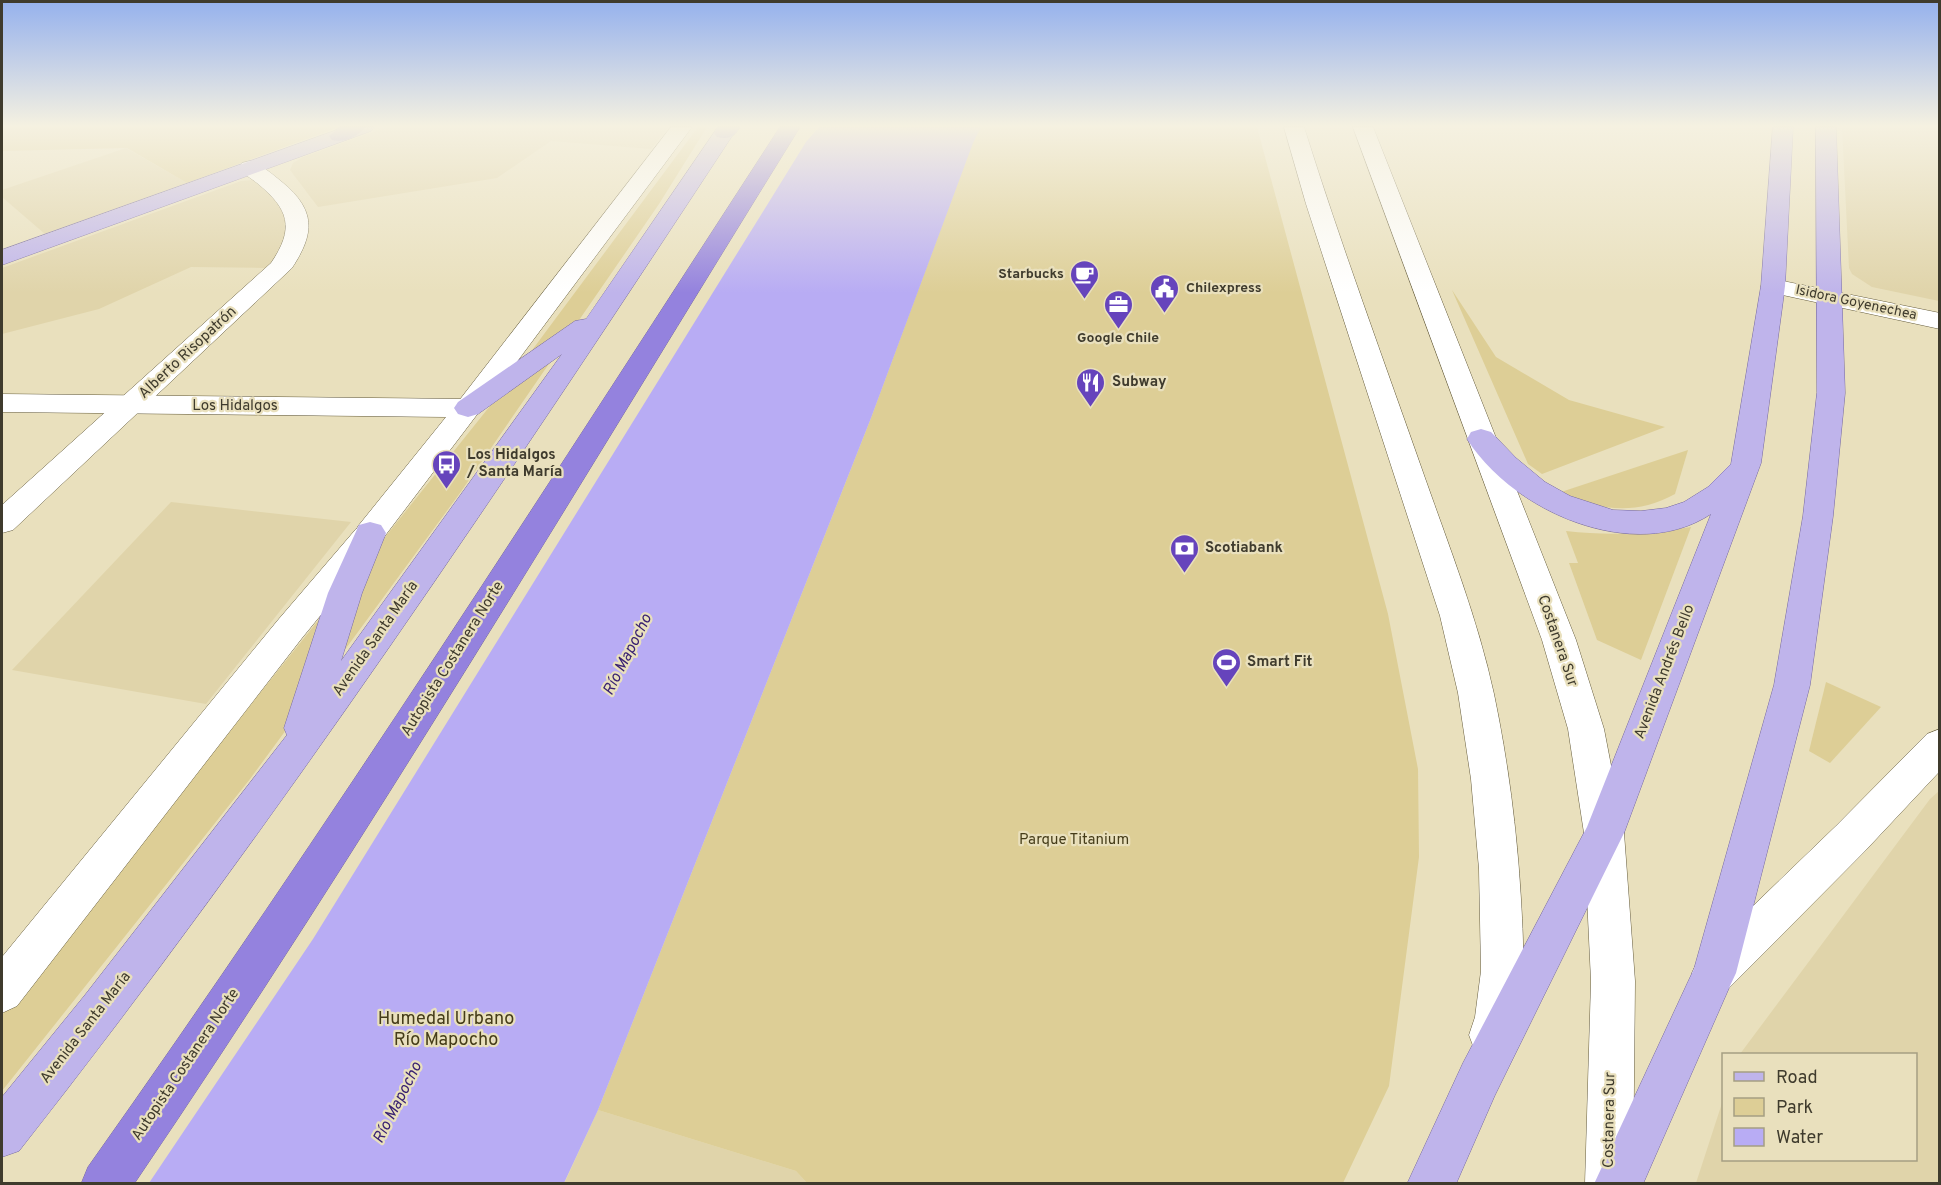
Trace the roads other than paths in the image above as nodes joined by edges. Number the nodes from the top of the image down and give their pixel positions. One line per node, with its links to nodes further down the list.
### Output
1 (211, 182): 10 (main road)
2 (269, 182): 16 (main road, Alberto Risopatrón)
3 (640, 182): 17 (main road)
4 (691, 182): 13 (main road, Avenida Santa María)
5 (755, 182): 29 (highway, Autopista Costanera Norte)
6 (1311, 182): 27 (main road)
7 (1385, 182): 18 (main road, Costanera Sur)
8 (1779, 182): 11 (main road, Avenida Andrés Bello)
9 (1827, 182): 12 (main road)
10 (2, 258)
11 (1773, 286): 12 (main road, Isidora Goyenechea); 19 (main road, Avenida Andrés Bello)
12 (1830, 297): 14 (main road, Isidora Goyenechea); 25 (main road)
13 (609, 305): 17 (main road); 23 (main road, Avenida Santa María)
14 (1940, 321)
15 (2, 403): 16 (main road, Los Hidalgos)
16 (132, 405): 17 (main road, Los Hidalgos); 20 (main road, Alberto Risopatrón)
17 (468, 408): 21 (main road)
18 (1481, 439): 19 (main road); 24 (main road, Costanera Sur)
19 (1746, 463): 24 (main road, Avenida Andrés Bello)
20 (2, 522)
21 (370, 533): 23 (main road); 26 (main road)
22 (1940, 745): 25 (main road)
23 (294, 755): 28 (main road, Avenida Santa María)
24 (1604, 833): 27 (main road, Avenida Andrés Bello); 31 (main road, Costanera Sur)
25 (1714, 973): 32 (main road)
26 (2, 991)
27 (1479, 1079): 30 (main road, Avenida Andrés Bello)
28 (2, 1134)
29 (105, 1184)
30 (1431, 1184)
31 (1609, 1184)
32 (1618, 1184)

